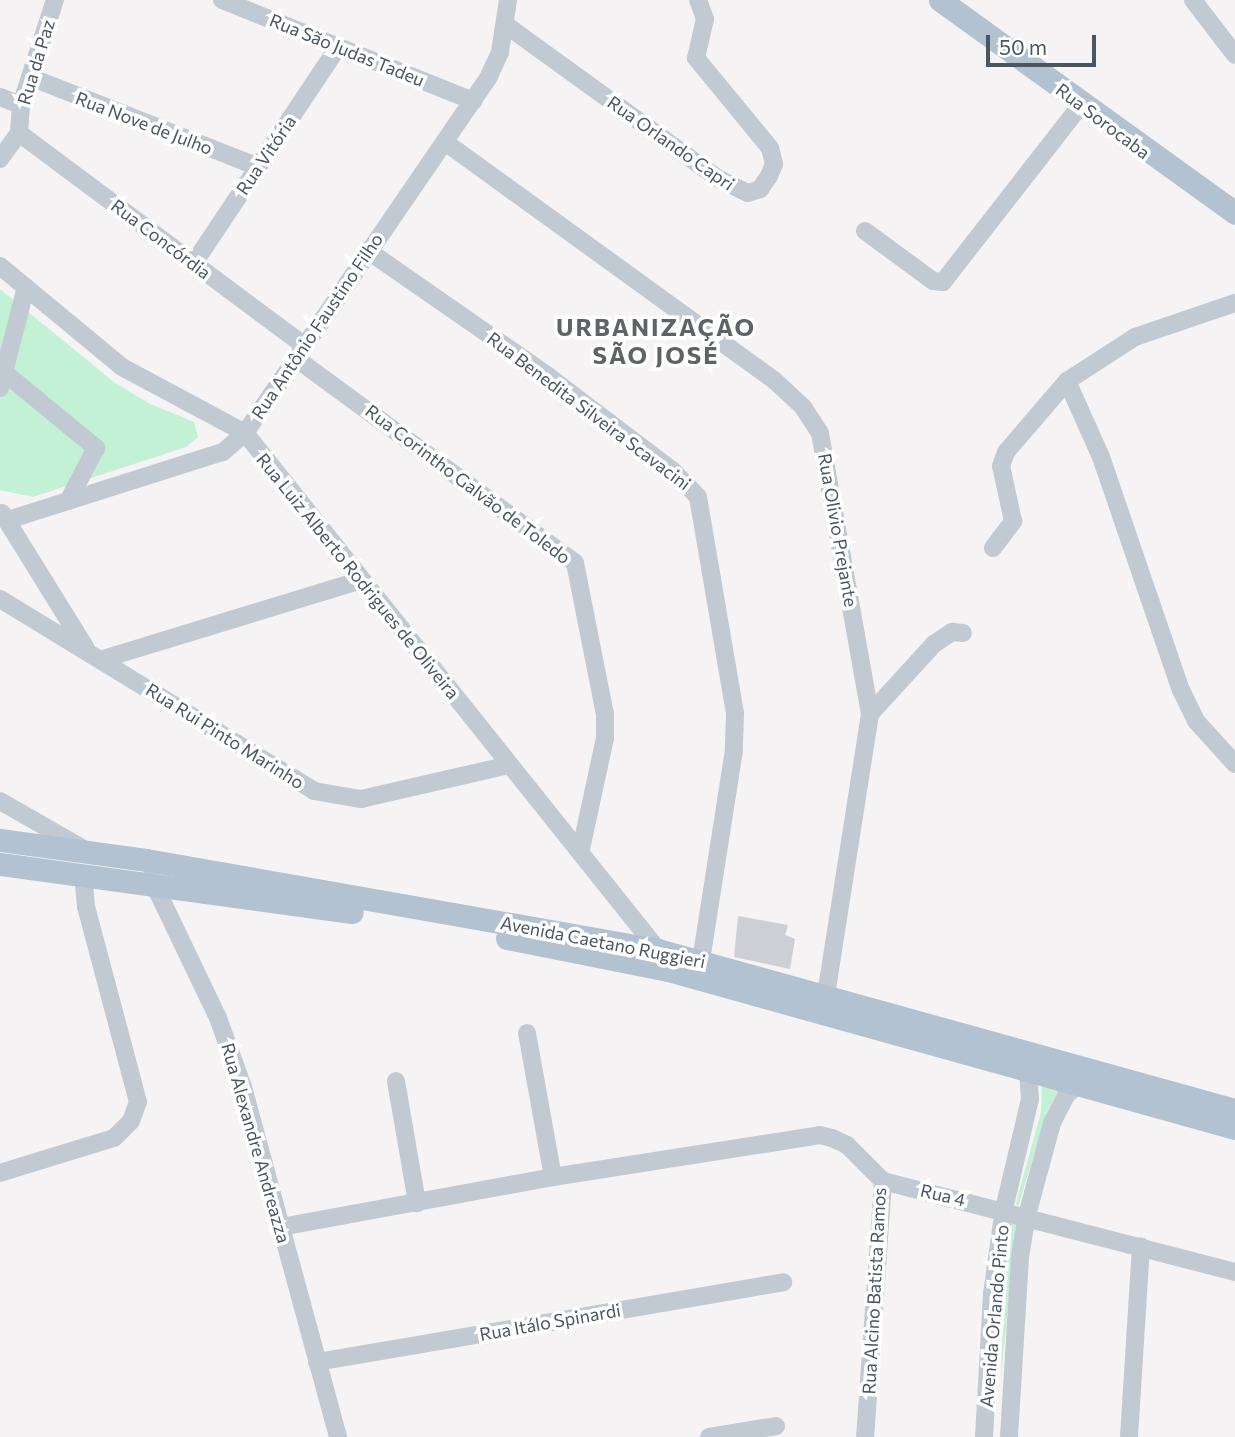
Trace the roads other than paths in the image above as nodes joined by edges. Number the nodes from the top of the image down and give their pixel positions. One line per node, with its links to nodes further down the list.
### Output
1 (55, 0): 10 (street, Rua da Paz)
2 (222, 0): 8 (street, Rua São Judas Tadeu)
3 (508, 0): 7 (street, Rua Antônio Faustino Filho)
4 (698, 0): 7 (street, Rua Orlando Capri)
5 (940, 0): 14 (main road, Rua Sorocaba)
6 (1193, 0): 9 (street)
7 (506, 26): 12 (street, Rua Antônio Faustino Filho)
8 (338, 47): 12 (street, Rua São Judas Tadeu); 18 (street, Rua Vitória)
9 (1235, 55)
10 (30, 77): 13 (street, Rua da Paz); 18 (street, Rua Nove de Julho)
11 (0, 97): 13 (street)
12 (473, 101): 16 (street, Rua Antônio Faustino Filho)
13 (21, 105): 15 (street, Rua da Paz)
14 (1082, 105): 19 (main road, Rua Sorocaba); 20 (street)
15 (19, 133): 17 (street); 22 (street, Rua Concórdia)
16 (444, 142): 21 (street, Rua Antônio Faustino Filho); 38 (street, Rua Olivio Prejante)
17 (0, 159)
18 (258, 167): 22 (street, Rua Vitória)
19 (1235, 213)
20 (865, 231)
21 (367, 250): 26 (street, Rua Antônio Faustino Filho); 53 (street, Rua Benedita Silveira Scavacini)
22 (194, 263): 26 (street, Rua Concórdia)
23 (0, 266): 24 (street, Rua Luiz Alberto Rodrigues de Oliveira)
24 (26, 287): 27 (street); 29 (street, Rua Luiz Alberto Rodrigues de Oliveira)
25 (1235, 303): 28 (street)
26 (299, 351): 29 (street, Rua Antônio Faustino Filho); 45 (street, Rua Corintho Galvão de Toledo)
27 (3, 381): 30 (street)
28 (1067, 381): 32 (street); 39 (street)
29 (245, 433): 30 (street, Rua Antônio Faustino Filho); 33 (street, Rua Luiz Alberto Rodrigues de Oliveira)
30 (68, 501): 31 (street, Rua Antônio Faustino Filho)
31 (4, 515): 36 (street)
32 (993, 548)
33 (361, 580): 37 (street); 40 (street, Rua Luiz Alberto Rodrigues de Oliveira)
34 (0, 599): 36 (street, Rua Rui Pinto Marinho)
35 (963, 633): 38 (street)
36 (86, 648): 37 (street, Rua Rui Pinto Marinho)
37 (103, 660): 40 (street, Rua Rui Pinto Marinho)
38 (870, 714): 54 (street, Rua Olivio Prejante)
39 (1235, 764)
40 (509, 765): 45 (street, Rua Luiz Alberto Rodrigues de Oliveira)
41 (0, 801): 42 (street)
42 (19, 813): 44 (street); 46 (street)
43 (0, 840): 44 (main road, Avenida Caetano Ruggieri)
44 (41, 846): 46 (main road, Avenida Caetano Ruggieri); 49 (street)
45 (581, 849): 52 (street, Rua Luiz Alberto Rodrigues de Oliveira)
46 (96, 855): 47 (main road, Avenida Caetano Ruggieri)
47 (146, 860): 51 (street, Rua Alexandre Andreazza); 52 (main road, Avenida Caetano Ruggieri)
48 (0, 864): 49 (main road, Avenida Caetano Ruggieri)
49 (48, 871): 50 (main road, Avenida Caetano Ruggieri)
50 (83, 875): 51 (main road, Avenida Caetano Ruggieri); 61 (street)
51 (153, 882): 54 (main road, Avenida Caetano Ruggieri); 67 (street, Rua Alexandre Andreazza)
52 (658, 950): 53 (main road, Avenida Caetano Ruggieri)
53 (701, 961): 54 (main road, Avenida Caetano Ruggieri)
54 (824, 1006): 56 (main road, Avenida Caetano Ruggieri); 59 (main road, Avenida Caetano Ruggieri)
55 (527, 1033): 62 (street)
56 (1028, 1071): 58 (main road, Avenida Caetano Ruggieri); 65 (street, Avenida Orlando Pinto)
57 (396, 1081): 64 (street)
58 (1078, 1085): 60 (main road, Avenida Caetano Ruggieri); 66 (street, Avenida Orlando Pinto)
59 (1235, 1110)
60 (1235, 1128)
61 (0, 1172)
62 (553, 1177): 63 (street, Rua Alcino Batista Ramos); 64 (street)
63 (883, 1181): 65 (street, Rua 4); 77 (street, Rua Alcino Batista Ramos)
64 (417, 1203): 67 (street)
65 (1004, 1209): 66 (street, Rua 4); 72 (street, Avenida Orlando Pinto)
66 (1027, 1215): 68 (street, Rua 4); 73 (street, Avenida Orlando Pinto)
67 (281, 1227): 71 (street, Rua Alexandre Andreazza)
68 (1141, 1246): 69 (street, Rua 4); 80 (street)
69 (1235, 1272)
70 (783, 1282): 71 (street, Rua Itálo Spinardi)
71 (317, 1362): 75 (street, Rua Alexandre Andreazza)
72 (986, 1389): 73 (street); 78 (street, Avenida Orlando Pinto)
73 (1012, 1390): 79 (street, Avenida Orlando Pinto)
74 (776, 1426): 76 (street)
75 (338, 1437)
76 (709, 1437)
77 (865, 1437)
78 (984, 1437)
79 (1009, 1437)
80 (1129, 1437)

